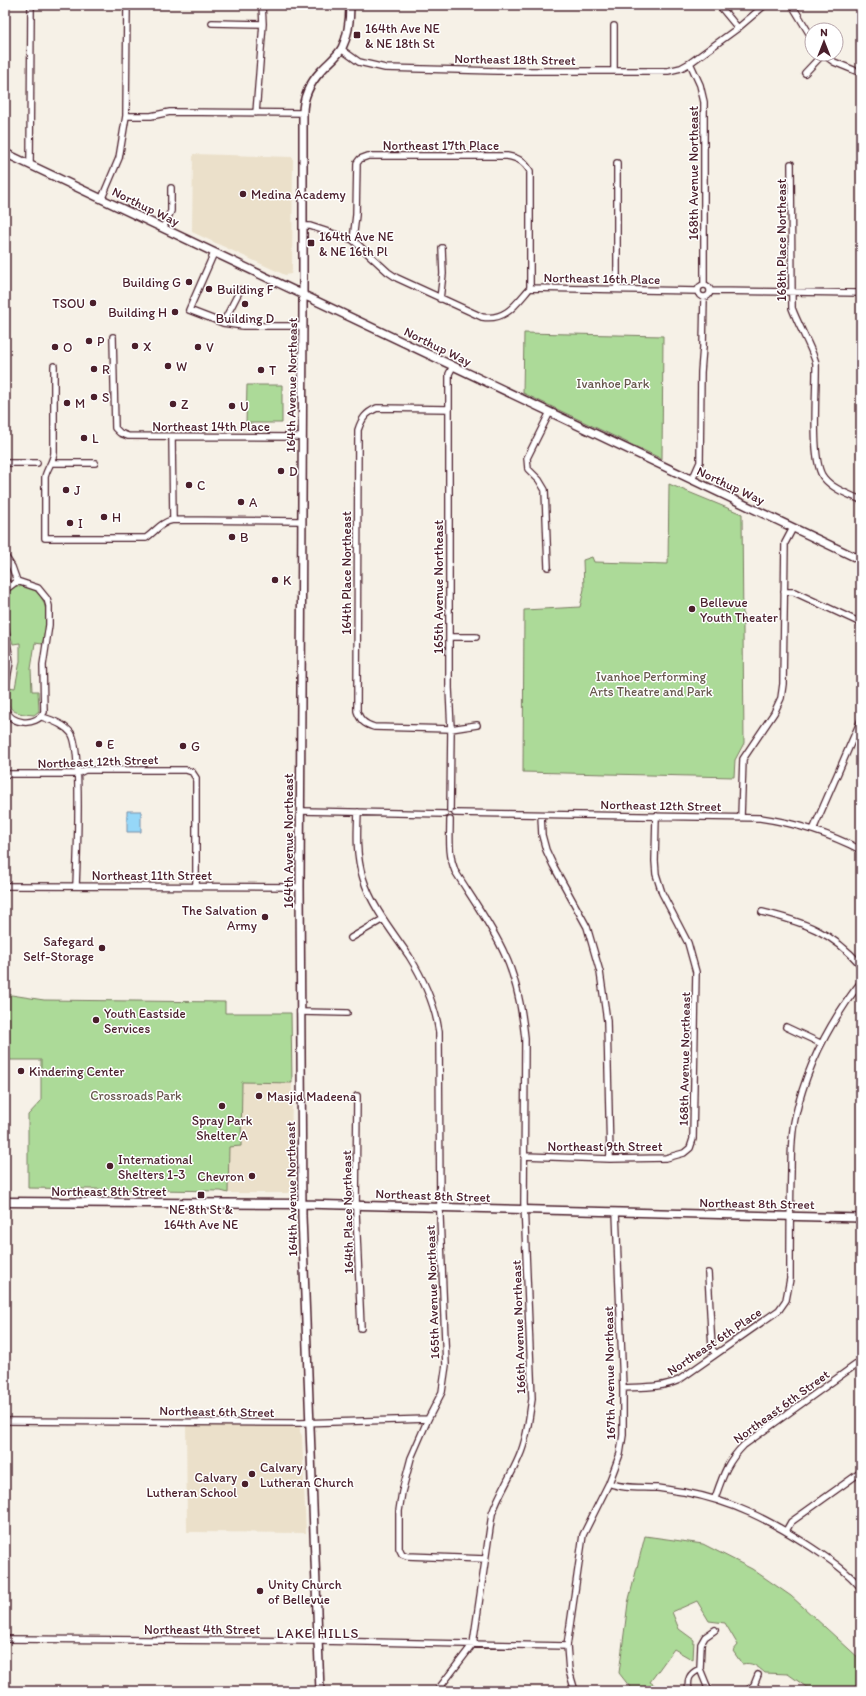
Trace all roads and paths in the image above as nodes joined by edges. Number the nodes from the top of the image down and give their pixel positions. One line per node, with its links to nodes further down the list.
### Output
1 (32, 5): 26 (street)
2 (127, 5): 22 (street)
3 (262, 5): 9 (street)
4 (350, 5): 13 (street, 164th Avenue Northeast)
5 (719, 5): 12 (street)
6 (765, 5): 12 (street, Northeast 18th Street)
7 (792, 5): 10 (street)
8 (212, 23): 9 (street)
9 (263, 24): 20 (street)
10 (804, 25)
11 (614, 26): 17 (street)
12 (738, 28): 16 (street, Northeast 18th Street)
13 (341, 49): 17 (street, Northeast 18th Street); 21 (street, 164th Avenue Northeast)
14 (815, 62): 18 (street)
15 (834, 62): 19 (street)
16 (690, 63): 17 (street, Northeast 18th Street); 34 (street, 168th Avenue Northeast)
17 (614, 71)
18 (805, 73)
19 (861, 73)
20 (256, 112): 21 (street); 22 (street)
21 (303, 113): 29 (street, 164th Avenue Northeast)
22 (126, 116): 28 (street)
23 (5, 153): 26 (street, Northup Way)
24 (617, 163): 36 (street)
25 (791, 164): 40 (street, 168th Place Northeast)
26 (30, 166): 28 (street, Northup Way)
27 (171, 188): 30 (street)
28 (102, 198): 30 (street, Northup Way)
29 (303, 226): 31 (street, Northeast 16th Place); 42 (street, 164th Avenue Northeast)
30 (163, 228): 33 (street, Northup Way)
31 (353, 240): 35 (street, Northeast 17th Place); 44 (street, Northeast 16th Place)
32 (442, 248): 44 (street)
33 (214, 254): 42 (street, Northup Way); 45 (street)
34 (704, 285): 38 (street); 39 (street)
35 (530, 288): 36 (street, Northeast 16th Place); 44 (street, Northeast 16th Place)
36 (617, 289): 38 (street, Northeast 16th Place)
37 (240, 290): 45 (street)
38 (698, 291): 43 (street)
39 (710, 291): 40 (street); 43 (street)
40 (792, 292): 41 (street); 59 (street, 168th Place Northeast)
41 (861, 293)
42 (303, 295): 46 (street, 164th Avenue Northeast); 49 (street, Northup Way)
43 (704, 297): 58 (street)
44 (440, 299)
45 (223, 323): 46 (street)
46 (303, 326): 53 (street, 164th Avenue Northeast)
47 (113, 337): 52 (street, Northeast 14th Place)
48 (54, 366): 57 (street)
49 (453, 366): 50 (street, 165th Avenue Northeast); 51 (street, Northup Way)
50 (449, 409): 72 (street, 165th Avenue Northeast); 79 (street, 164th Place Northeast)
51 (550, 412): 58 (street, Northup Way); 65 (street)
52 (172, 437): 53 (street, Northeast 14th Place); 60 (street)
53 (302, 437): 61 (street, 164th Avenue Northeast)
54 (95, 463): 57 (street)
55 (5, 464): 56 (street)
56 (37, 464)
57 (51, 464): 60 (street)
58 (692, 480): 62 (street, Northup Way)
59 (861, 500)
60 (173, 520): 61 (street)
61 (301, 521): 82 (street, 164th Avenue Northeast)
62 (793, 528): 64 (street, Northup Way); 69 (street)
63 (5, 556): 67 (street)
64 (861, 560)
65 (548, 567)
66 (5, 579): 68 (street)
67 (17, 581): 68 (street); 76 (street)
68 (7, 589)
69 (784, 592): 70 (street); 87 (street)
70 (861, 623)
71 (5, 627): 74 (street)
72 (449, 637): 73 (street); 79 (street, 165th Avenue Northeast)
73 (476, 637)
74 (5, 690)
75 (5, 709): 76 (street)
76 (42, 717): 81 (street)
77 (861, 720): 88 (street)
78 (477, 725): 79 (street)
79 (452, 729): 84 (street, 165th Avenue Northeast)
80 (5, 774): 81 (street, Northeast 12th Street)
81 (77, 774): 91 (street); 92 (street, Northeast 12th Street)
82 (301, 811): 83 (street, Northeast 12th Street); 93 (street, 164th Avenue Northeast)
83 (358, 812): 84 (street, Northeast 12th Street); 95 (street)
84 (450, 812): 85 (street, Northeast 12th Street); 105 (street, 166th Avenue Northeast)
85 (541, 814): 86 (street, Northeast 12th Street); 106 (street)
86 (656, 816): 87 (street, Northeast 12th Street); 104 (street, 168th Avenue Northeast)
87 (740, 818): 88 (street, Northeast 12th Street)
88 (813, 830): 89 (street, Northeast 12th Street)
89 (861, 850)
90 (5, 886): 91 (street, Northeast 11th Street)
91 (76, 886): 92 (street, Northeast 11th Street)
92 (196, 886): 93 (street, Northeast 11th Street)
93 (300, 887): 99 (street, 164th Avenue Northeast)
94 (762, 912): 97 (street)
95 (383, 919): 96 (street); 110 (street, 165th Avenue Northeast)
96 (351, 938)
97 (861, 965)
98 (861, 982): 102 (street)
99 (300, 1012): 100 (street); 108 (street, 164th Avenue Northeast)
100 (348, 1013)
101 (786, 1028): 102 (street)
102 (820, 1043): 113 (street)
103 (357, 1096): 109 (street, 164th Place Northeast)
104 (684, 1154): 106 (street, Northeast 9th Street)
105 (524, 1156): 106 (street, Northeast 9th Street); 111 (street, 166th Avenue Northeast)
106 (610, 1159)
107 (5, 1202): 108 (main road, Northeast 8th Street)
108 (302, 1204): 109 (street, Northeast 8th Street); 122 (street, 164th Avenue Northeast)
109 (356, 1205): 110 (street, Northeast 8th Street); 116 (street, 164th Place Northeast)
110 (440, 1207): 111 (street, Northeast 8th Street); 120 (street, 165th Avenue Northeast)
111 (524, 1210): 112 (street, Northeast 8th Street); 127 (street, 166th Avenue Northeast)
112 (616, 1212): 113 (street, Northeast 8th Street); 119 (street, 167th Avenue Northeast)
113 (790, 1216): 114 (street, Northeast 8th Street); 117 (street, Northeast 6th Place)
114 (861, 1218)
115 (708, 1273): 117 (street)
116 (361, 1328)
117 (716, 1354): 119 (street, Northeast 6th Place)
118 (861, 1361): 125 (street, Northeast 6th Street)
119 (623, 1388): 124 (street, 167th Avenue Northeast)
120 (428, 1419): 122 (street, Northeast 6th Street); 127 (street, 165th Avenue Northeast)
121 (5, 1421): 122 (street, Northeast 6th Street)
122 (310, 1422): 131 (street, 164th Avenue Northeast)
123 (861, 1472): 126 (street)
124 (609, 1483): 125 (street); 133 (street, 167th Avenue Northeast)
125 (715, 1498): 126 (street)
126 (786, 1531): 128 (street)
127 (485, 1559): 132 (street, 166th Avenue Northeast)
128 (860, 1585)
129 (715, 1630): 134 (street)
130 (5, 1639): 131 (street, Northeast 4th Street)
131 (319, 1640): 132 (street, Northeast 4th Street); 137 (street, 164th Avenue Northeast)
132 (474, 1644): 133 (street, Northeast 4th Street); 138 (street)
133 (567, 1646): 139 (street, 167th Avenue Northeast)
134 (700, 1669): 140 (street); 141 (street)
135 (758, 1675): 136 (street)
136 (754, 1685): 142 (street); 143 (street)
137 (320, 1691)
138 (437, 1691)
139 (575, 1691)
140 (689, 1691)
141 (709, 1691)
142 (747, 1691)
143 (760, 1691)

